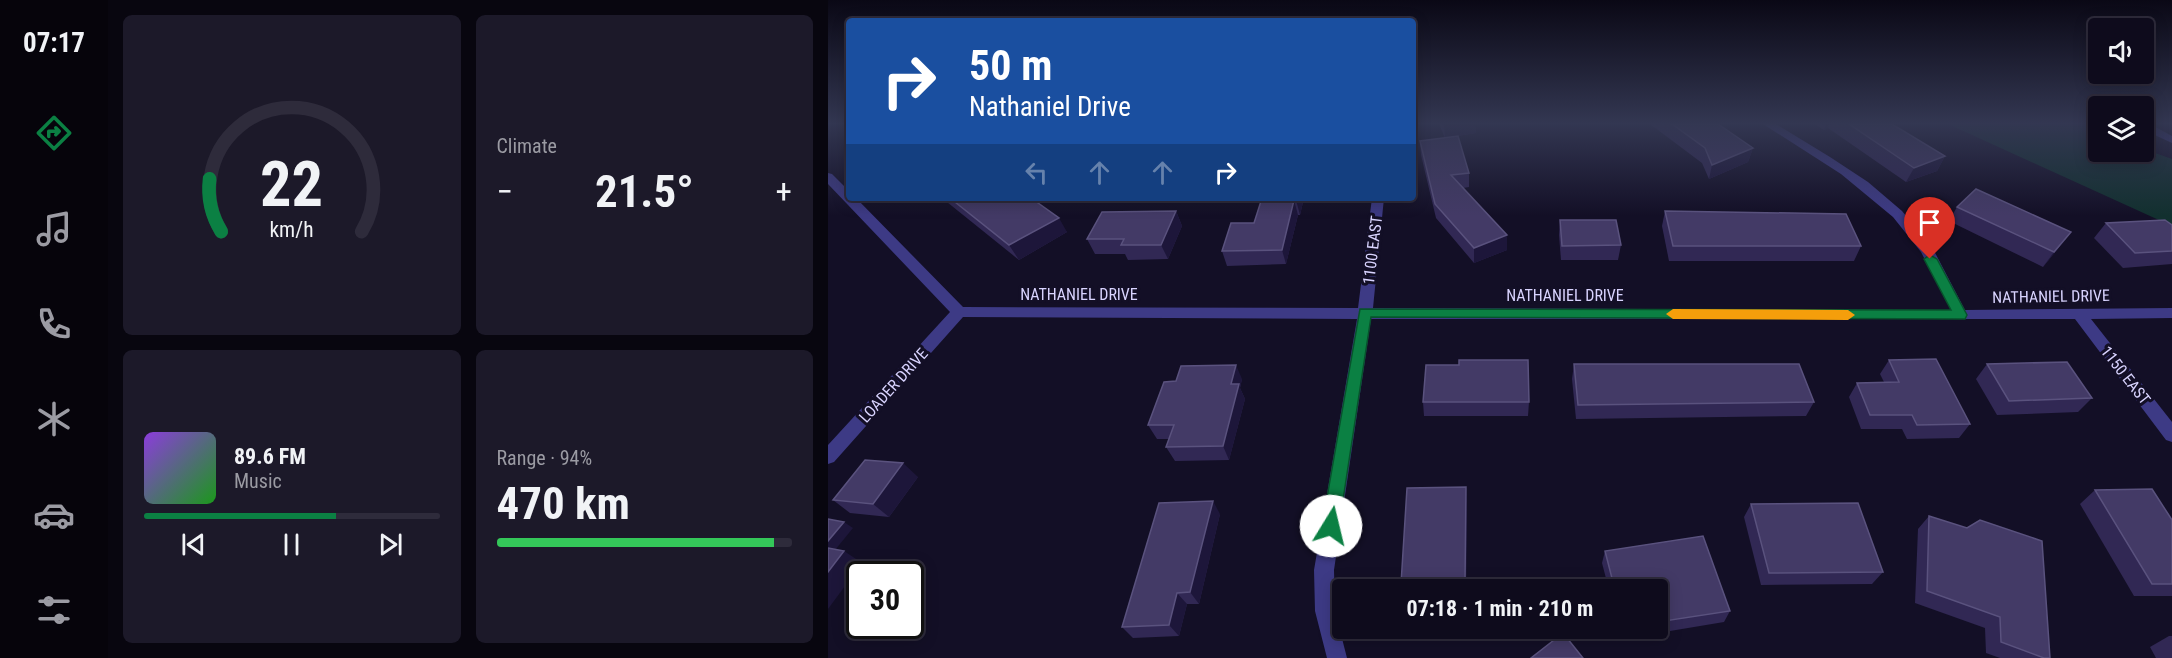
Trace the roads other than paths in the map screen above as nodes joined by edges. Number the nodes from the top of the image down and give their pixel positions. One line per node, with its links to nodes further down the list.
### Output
1 (1816, 155): 10 (street)
2 (828, 177): 3 (street)
3 (846, 196)
4 (851, 201): 6 (street)
5 (1378, 201): 7 (street, 1100 EAST)
6 (959, 312): 7 (street, NATHANIEL DRIVE); 12 (street, LOADER DRIVE)
7 (1365, 312): 10 (street, NATHANIEL DRIVE); 13 (street, 1100 EAST)
8 (2172, 313): 9 (street, NATHANIEL DRIVE)
9 (2079, 314): 10 (street, NATHANIEL DRIVE); 11 (street, 1150 EAST)
10 (1960, 315)
11 (2172, 435)
12 (828, 457)
13 (1337, 658)

